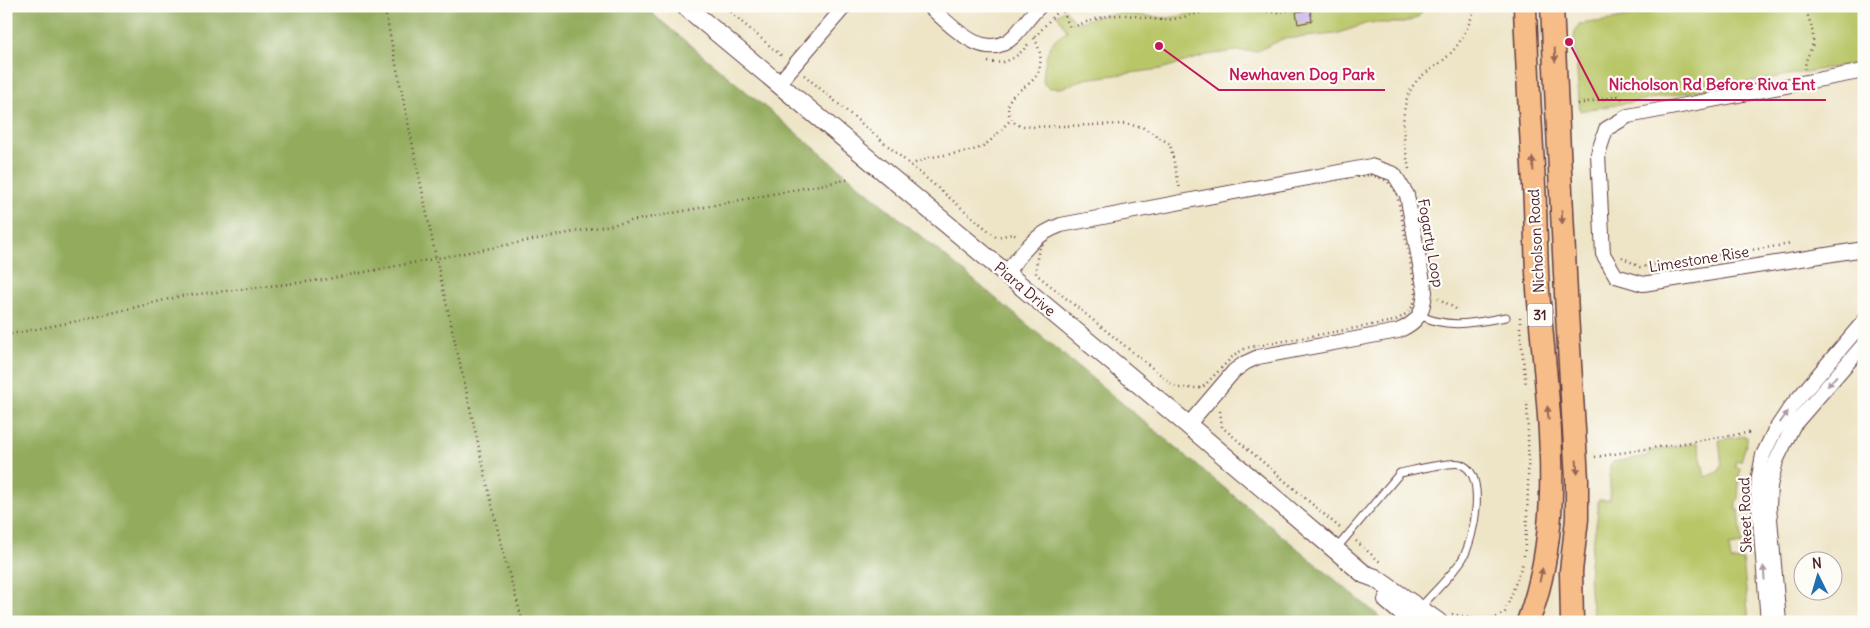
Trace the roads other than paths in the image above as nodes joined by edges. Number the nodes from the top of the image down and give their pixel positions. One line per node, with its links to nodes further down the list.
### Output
1 (685, 6): 10 (street, Piara Drive)
2 (845, 6): 10 (street)
3 (929, 6): 4 (street)
4 (1040, 6)
5 (1525, 6): 23 (main road, Nicholson Road / 31, one-way to 5)
6 (1552, 6): 24 (main road, Nicholson Road / 31, one-way to 24)
7 (1618, 6): 8 (street)
8 (1622, 6)
9 (1864, 71): 12 (street, Limestone Rise)
10 (778, 84): 14 (street, Piara Drive)
11 (1864, 249): 12 (street, Limestone Rise)
12 (1844, 252): 13 (street, Limestone Rise)
13 (1864, 259)
14 (1006, 273): 15 (street, Fogarty Loop); 19 (street, Piara Drive)
15 (1420, 315): 16 (lane); 19 (street)
16 (1506, 317)
17 (1864, 321): 25 (street, Skeet Road, one-way to 17)
18 (1864, 344): 26 (street, Skeet Road, one-way to 26)
19 (1188, 425): 20 (street, Piara Drive)
20 (1335, 550): 21 (street, Piara Drive); 21 (lane)
21 (1419, 611): 22 (street, Piara Drive)
22 (1438, 622)
23 (1528, 622)
24 (1572, 622)
25 (1768, 622)
26 (1779, 622)

